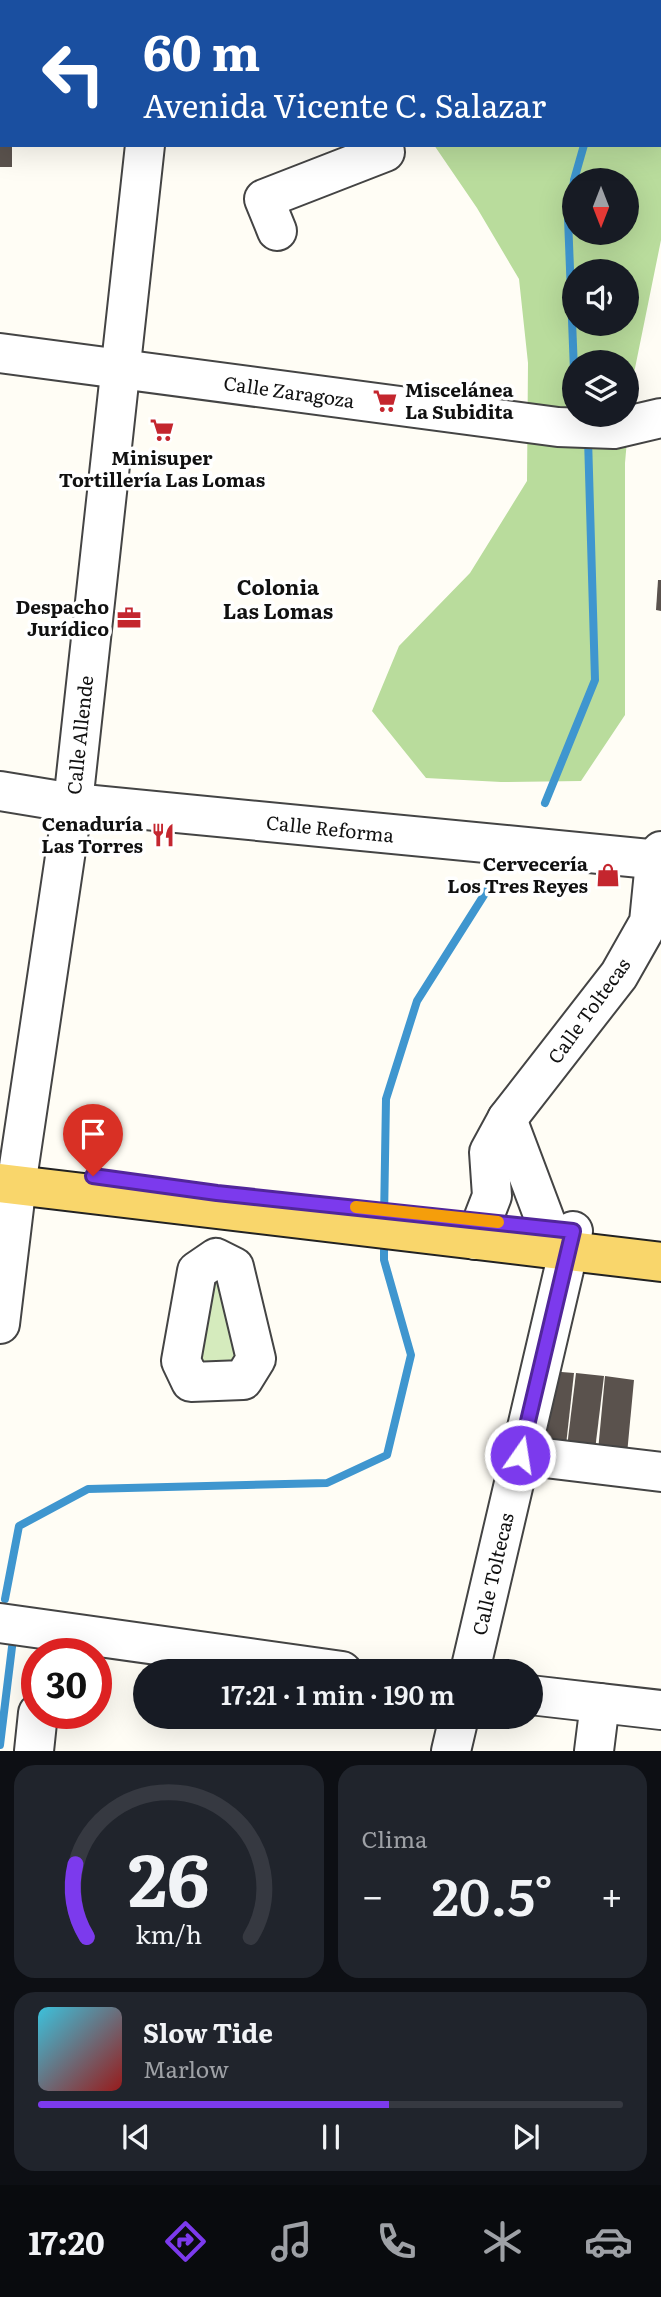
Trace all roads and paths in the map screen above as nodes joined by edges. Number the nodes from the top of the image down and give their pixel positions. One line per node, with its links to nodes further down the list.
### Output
1 (145, 147): 5 (street, Calle Allende)
2 (381, 147): 3 (street)
3 (277, 231)
4 (0, 353): 5 (street, Calle Zaragoza)
5 (120, 369): 6 (street, Calle Zaragoza); 8 (street, Calle Allende)
6 (661, 418)
7 (0, 791): 8 (street, Calle Reforma)
8 (73, 803): 9 (street, Calle Reforma); 11 (street, Calle Allende)
9 (659, 858): 10 (street, Calle Toltecas)
10 (507, 1119): 13 (street, Calle Toltecas); 14 (street)
11 (9, 1175): 12 (main road); 18 (street, Calle Allende)
12 (218, 1201): 13 (main road); 16 (street)
13 (480, 1230): 14 (main road)
14 (563, 1236): 15 (main road); 17 (main road); 19 (street, Calle Toltecas)
15 (661, 1241)
16 (216, 1258)
17 (661, 1262)
18 (0, 1324)
19 (520, 1455): 20 (street); 25 (street, Calle Toltecas)
20 (661, 1472)
21 (0, 1623): 22 (street)
22 (35, 1638)
23 (112, 1649): 24 (street)
24 (219, 1659)
25 (473, 1659)
26 (543, 1696): 27 (street)
27 (600, 1703): 28 (street); 33 (street)
28 (661, 1710)
29 (36, 1729): 31 (street)
30 (456, 1729): 32 (street)
31 (34, 1751)
32 (451, 1751)
33 (594, 1751)

